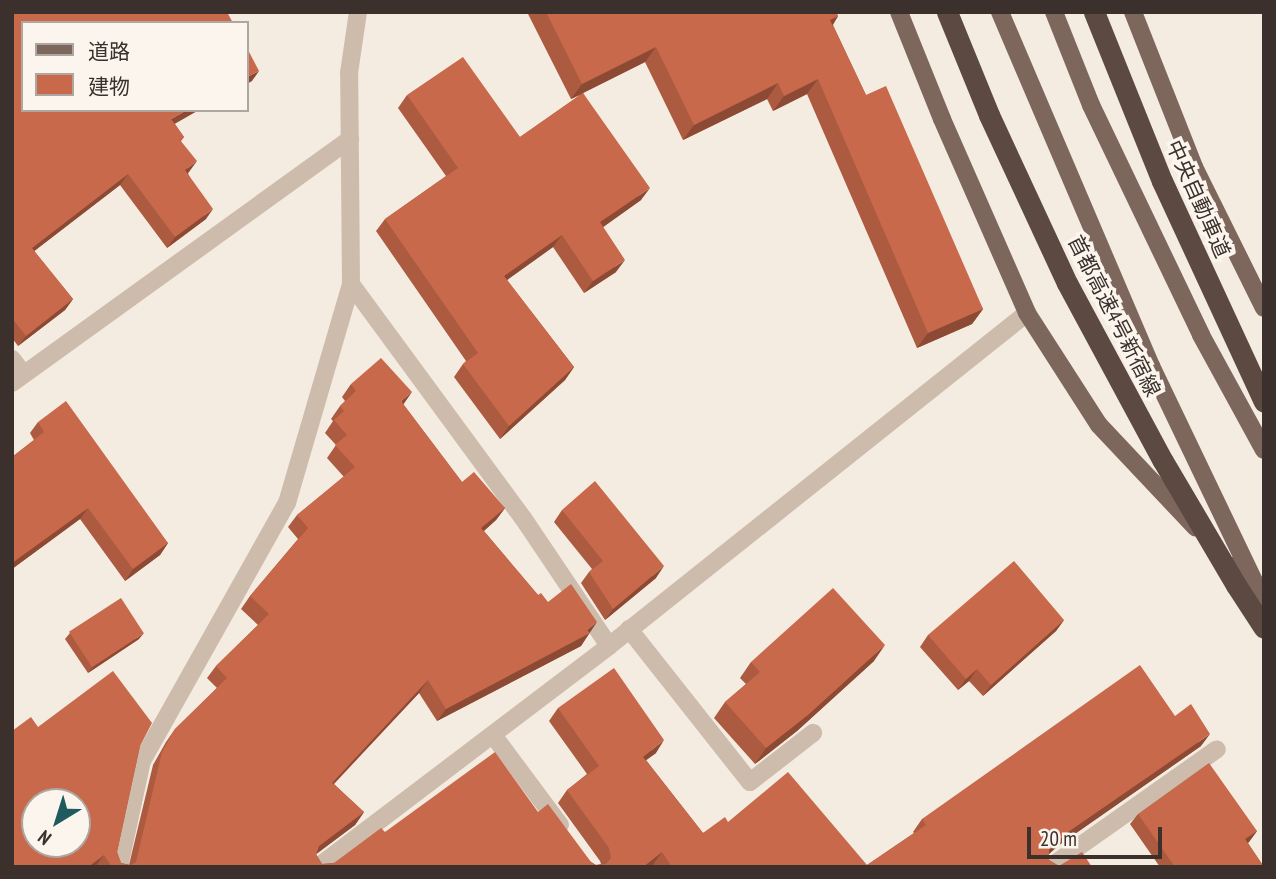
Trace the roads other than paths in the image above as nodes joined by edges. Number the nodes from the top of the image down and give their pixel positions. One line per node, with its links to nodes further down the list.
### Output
1 (358, 12): 8 (street)
2 (899, 12): 11 (main road)
3 (947, 12): 16 (highway, 首都高速4号新宿線, bridge)
4 (1000, 12): 15 (main road)
5 (1054, 12): 14 (main road)
6 (1094, 12): 13 (highway, 中央自動車道)
7 (1133, 12): 10 (main road)
8 (351, 139): 9 (street); 12 (street)
9 (351, 284): 18 (street); 23 (street)
10 (1262, 301)
11 (1027, 313): 15 (main road); 17 (street)
12 (16, 371)
13 (1264, 402)
14 (1264, 450)
15 (1263, 601)
16 (1264, 628)
17 (629, 629): 18 (street); 19 (street)
18 (609, 646): 20 (street)
19 (813, 733)
20 (493, 735): 22 (street); 24 (street)
21 (1217, 749): 25 (street)
22 (575, 845)
23 (119, 867)
24 (318, 867)
25 (1049, 867)

